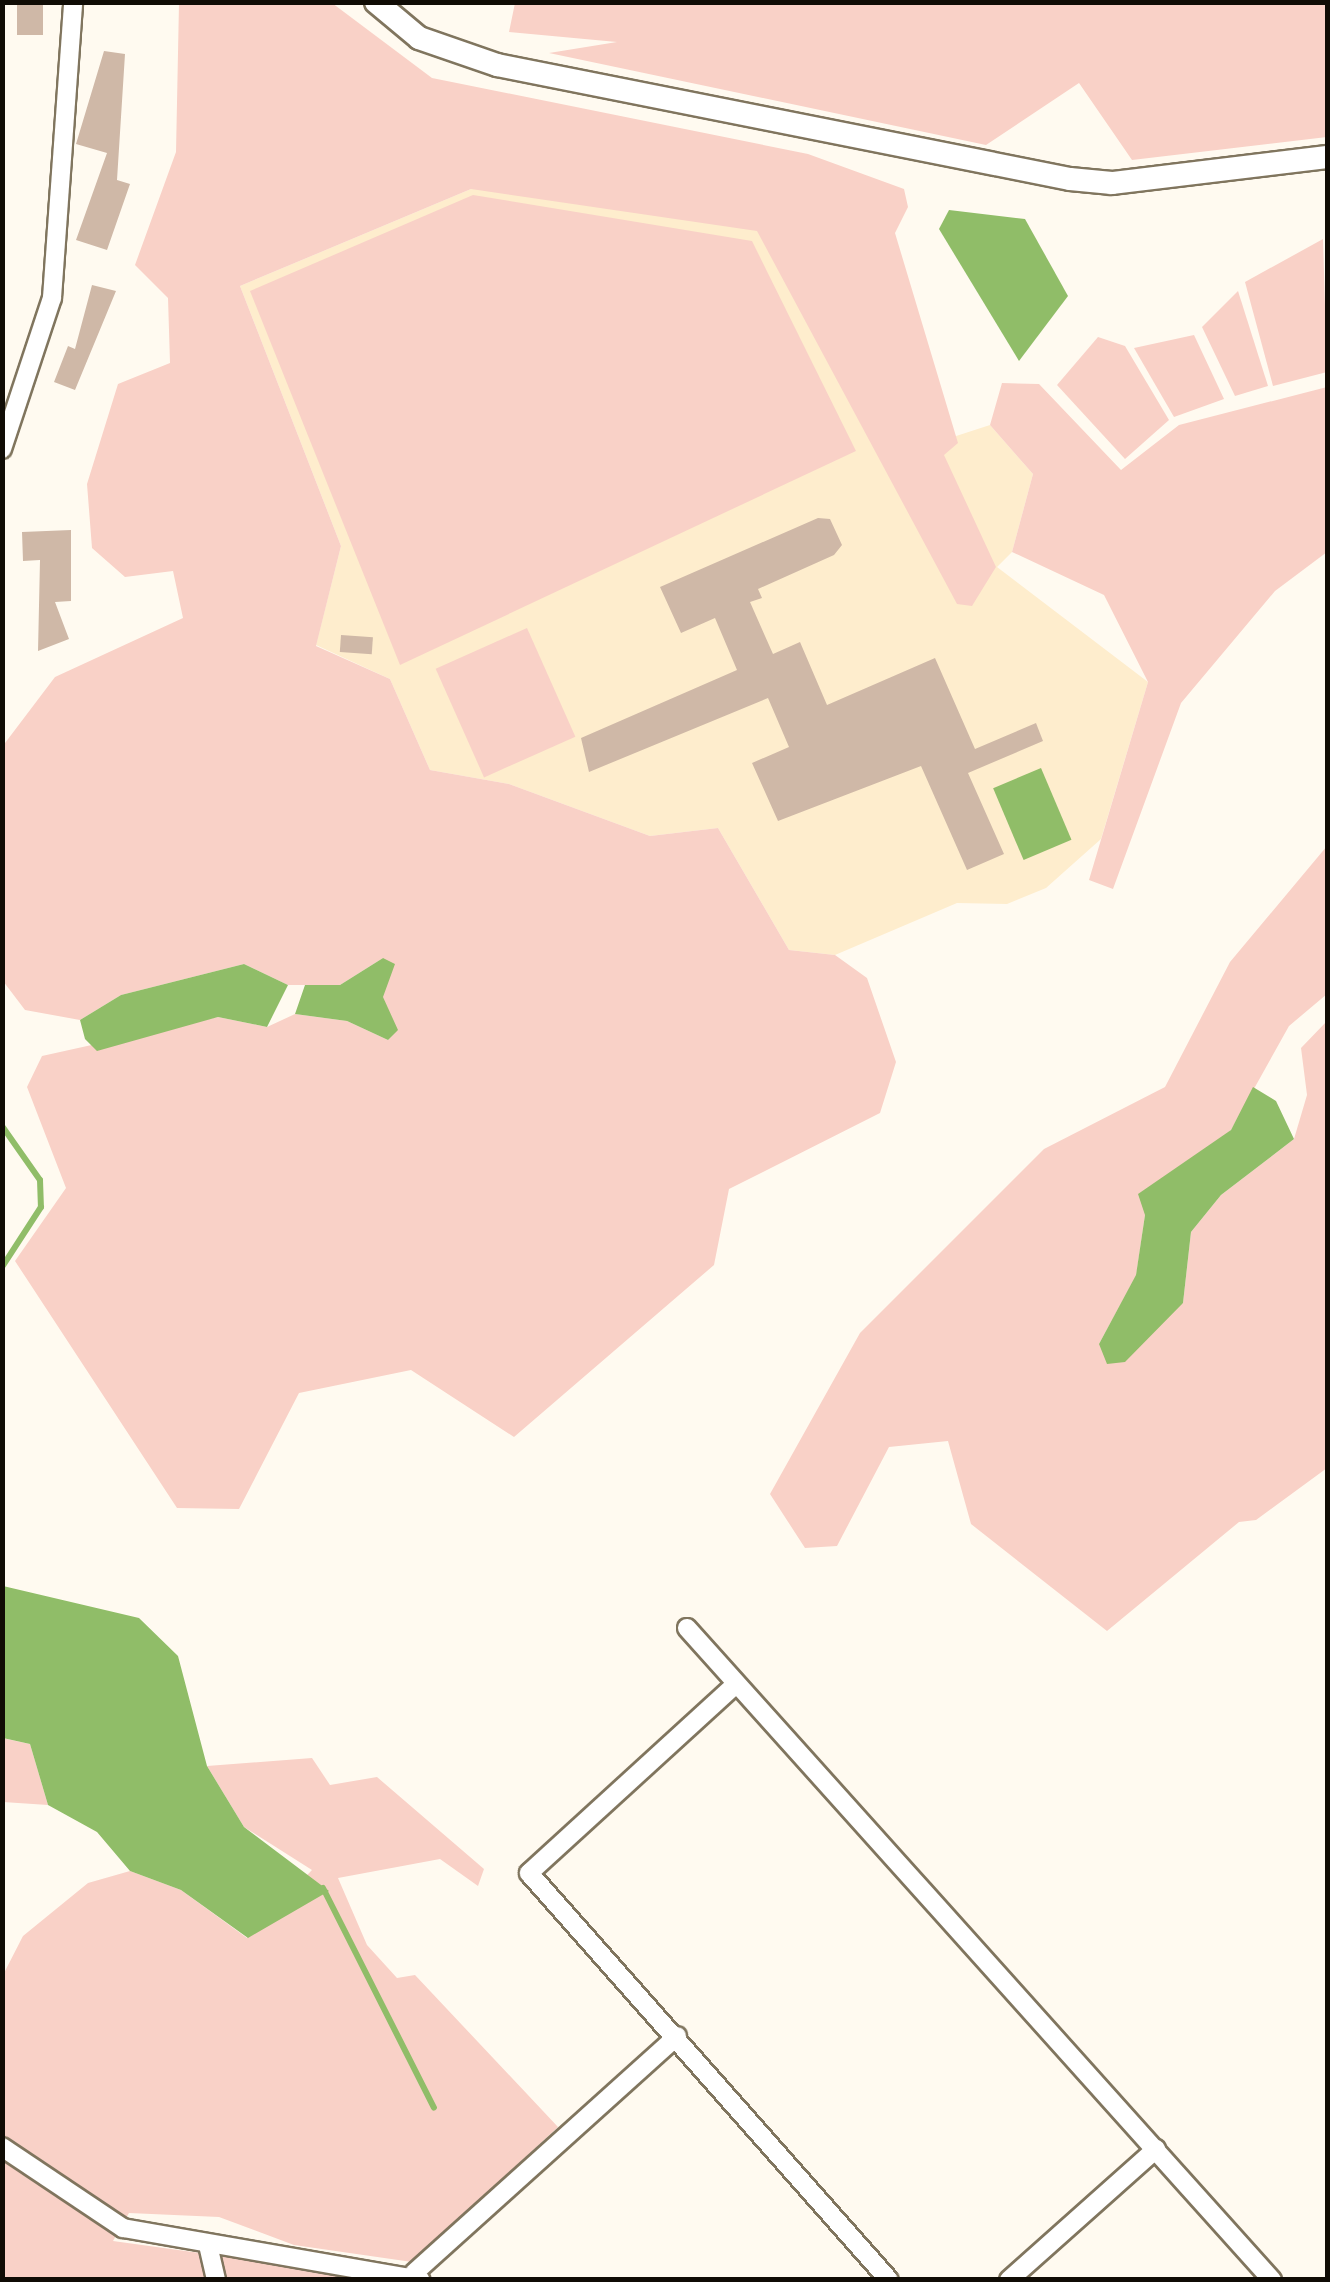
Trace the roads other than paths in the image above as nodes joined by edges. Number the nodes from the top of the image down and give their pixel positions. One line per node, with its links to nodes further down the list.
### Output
1 (73, 2): 4 (street)
2 (376, 2): 3 (street)
3 (1328, 157)
4 (2, 449)
5 (687, 1628): 6 (street)
6 (734, 1685): 7 (street); 9 (street)
7 (677, 2036): 11 (street); 13 (street)
8 (2, 2147): 10 (street)
9 (1156, 2149): 14 (street); 15 (street)
10 (208, 2245): 11 (street); 12 (street)
11 (417, 2276)
12 (216, 2280)
13 (889, 2280)
14 (1009, 2280)
15 (1272, 2280)

